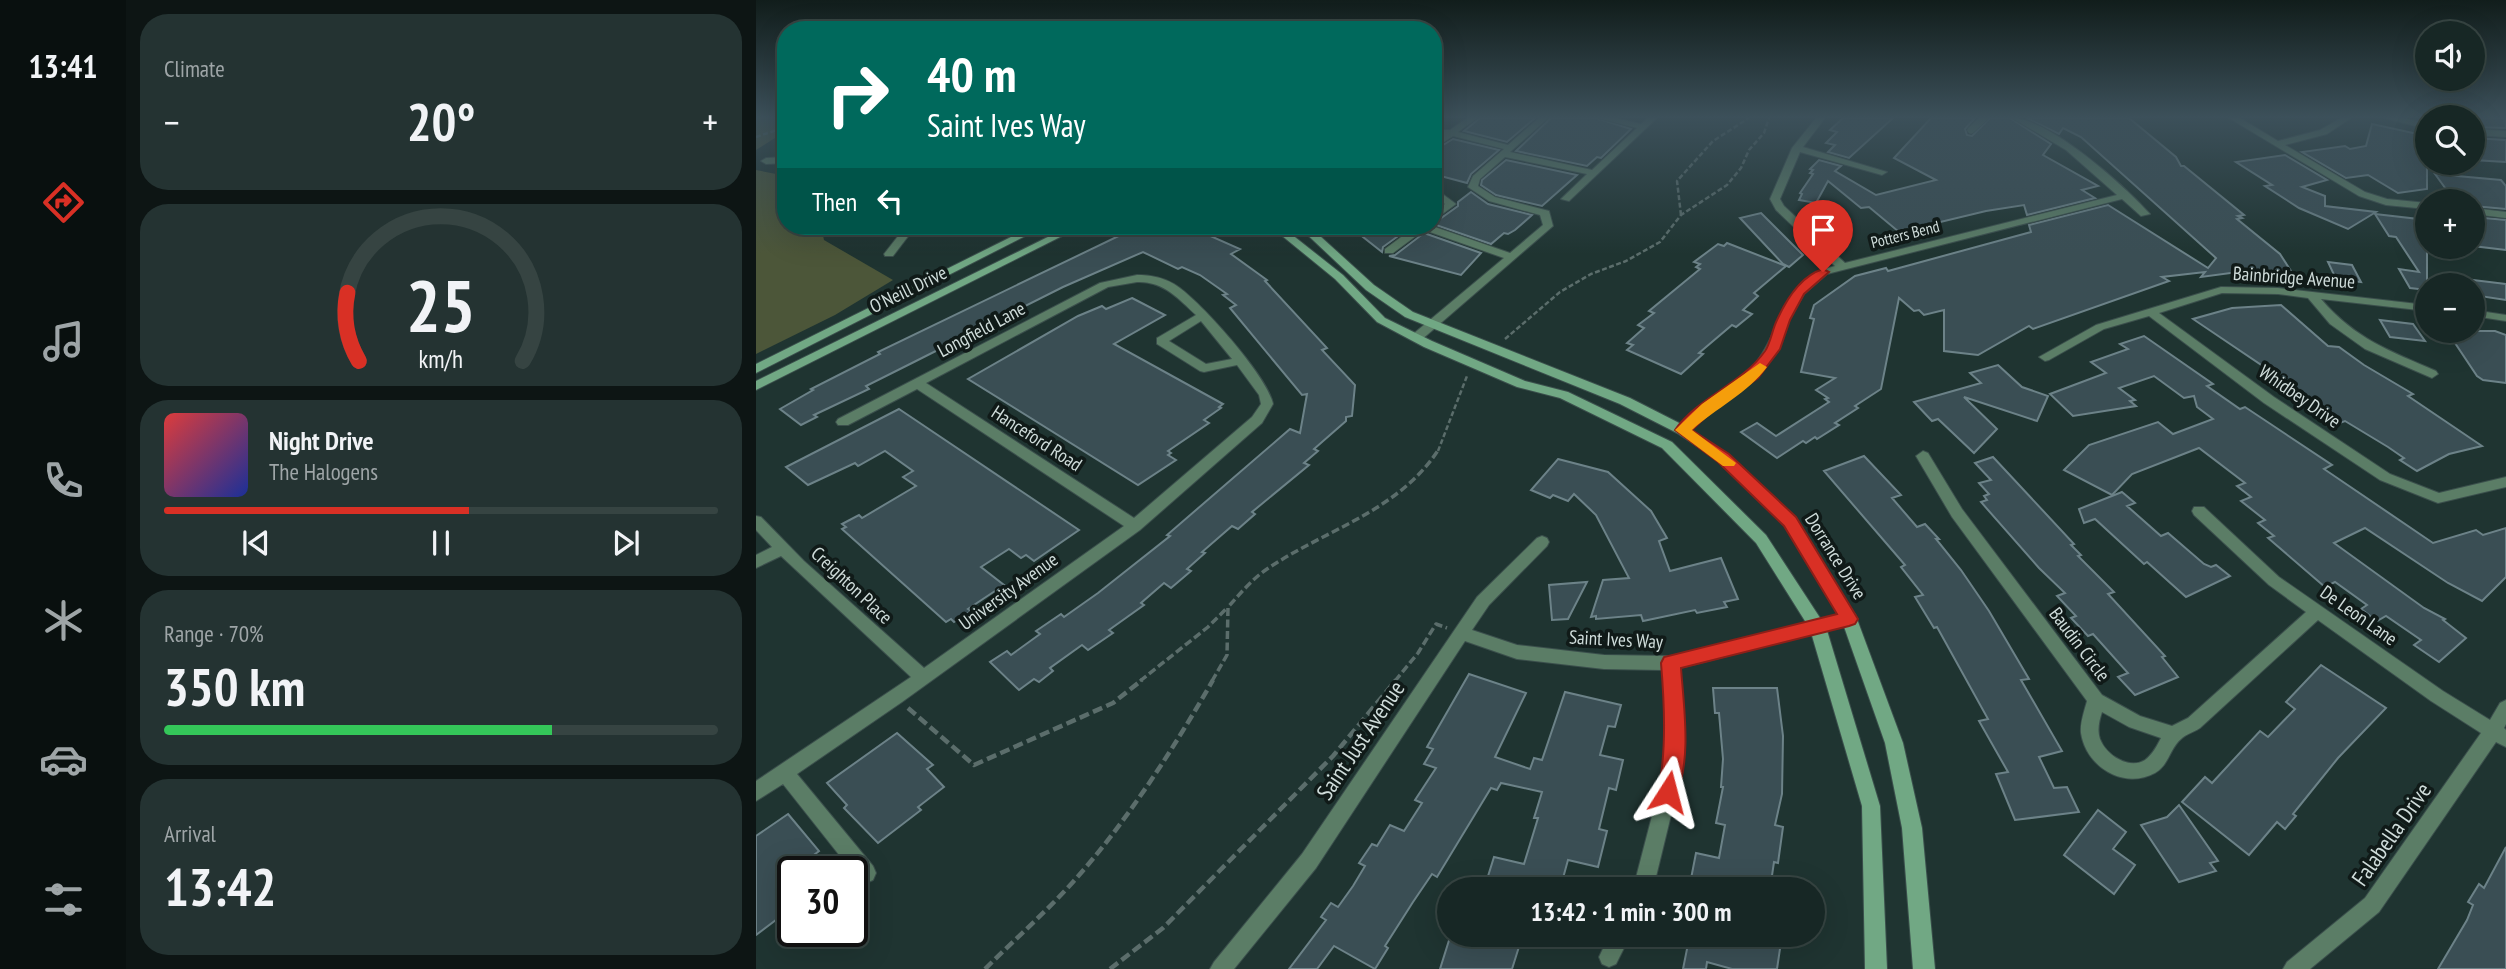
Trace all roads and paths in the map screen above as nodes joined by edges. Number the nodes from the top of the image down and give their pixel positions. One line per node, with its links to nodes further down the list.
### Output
1 (1494, 163): 30 (street)
2 (1556, 163): 11 (street)
3 (1604, 163): 11 (street)
4 (1693, 163): 19 (path)
5 (1743, 163): 19 (path)
6 (1792, 163): 31 (street)
7 (1851, 163): 10 (street)
8 (2090, 163): 12 (street)
9 (2312, 163): 15 (street)
10 (1882, 172)
11 (1594, 173): 14 (street)
12 (2124, 196): 18 (street); 31 (street, Potters Bend)
13 (1442, 197): 16 (street)
14 (1566, 199)
15 (2415, 204)
16 (1442, 211)
17 (2485, 212): 20 (street)
18 (2145, 214)
19 (1681, 215): 40 (path)
20 (2506, 215)
21 (1442, 233): 30 (street)
22 (904, 235): 29 (street)
23 (1022, 235): 44 (street, O'Neill Drive)
24 (1059, 235): 47 (street, O'Neill Drive)
25 (1286, 235): 39 (street)
26 (1313, 235): 38 (street, Dorrance Drive)
27 (1410, 235): 28 (street)
28 (1389, 251)
29 (888, 254)
30 (1512, 257): 38 (street)
31 (1842, 266): 49 (street, Potters Bend)
32 (2311, 295): 33 (street, Bainbridge Avenue); 34 (street, Bainbridge Avenue); 45 (street)
33 (2415, 306)
34 (2150, 311): 41 (street, Bainbridge Avenue); 52 (street, Whidbey Drive)
35 (2485, 315): 37 (street)
36 (1202, 316): 42 (street); 42 (street); 46 (street, Longfield Lane)
37 (2506, 318)
38 (1430, 327): 39 (street); 40 (street, Dorrance Drive)
39 (1416, 338): 43 (street)
40 (1495, 349): 49 (street, Dorrance Drive)
41 (2045, 357)
42 (1238, 361): 55 (street, University Avenue)
43 (1478, 365): 50 (street); 59 (path)
44 (756, 369)
45 (2432, 374)
46 (917, 383): 48 (street, Longfield Lane); 55 (street, Hanceford Road)
47 (756, 386)
48 (843, 422)
49 (1682, 430): 50 (street); 61 (street, Dorrance Drive)
50 (1667, 445): 62 (street)
51 (1923, 456): 67 (street, Baudin Circle)
52 (2506, 482)
53 (2199, 510): 60 (street, De Leon Lane)
54 (756, 521): 57 (street, Creighton Place)
55 (1135, 526): 65 (street, University Avenue)
56 (1542, 542): 63 (street, Saint Just Avenue)
57 (782, 548): 58 (street); 65 (street, Creighton Place)
58 (756, 562)
59 (1228, 607): 66 (path); 77 (path)
60 (2317, 611): 69 (street); 70 (street, De Leon Lane)
61 (1849, 619): 62 (street, Saint Ives Way); 81 (street, Dorrance Drive)
62 (1818, 627): 64 (street, Saint Ives Way); 80 (street)
63 (1462, 634): 64 (street, Saint Ives Way); 78 (path); 79 (street, Saint Just Avenue)
64 (1671, 663): 74 (street)
65 (923, 677): 66 (street, University Avenue)
66 (895, 697): 71 (street, University Avenue)
67 (2096, 700): 69 (street, Baudin Circle); 69 (street)
68 (2506, 708): 70 (street, Falabella Drive)
69 (2173, 734)
70 (2500, 735): 82 (street, Falabella Drive)
71 (785, 773): 72 (street, University Avenue); 73 (street)
72 (756, 792)
73 (852, 856)
74 (1646, 877)
75 (1614, 947): 76 (street)
76 (1609, 957)
77 (985, 969)
78 (1110, 969)
79 (1221, 969)
80 (1876, 969)
81 (1924, 969)
82 (2294, 969)

